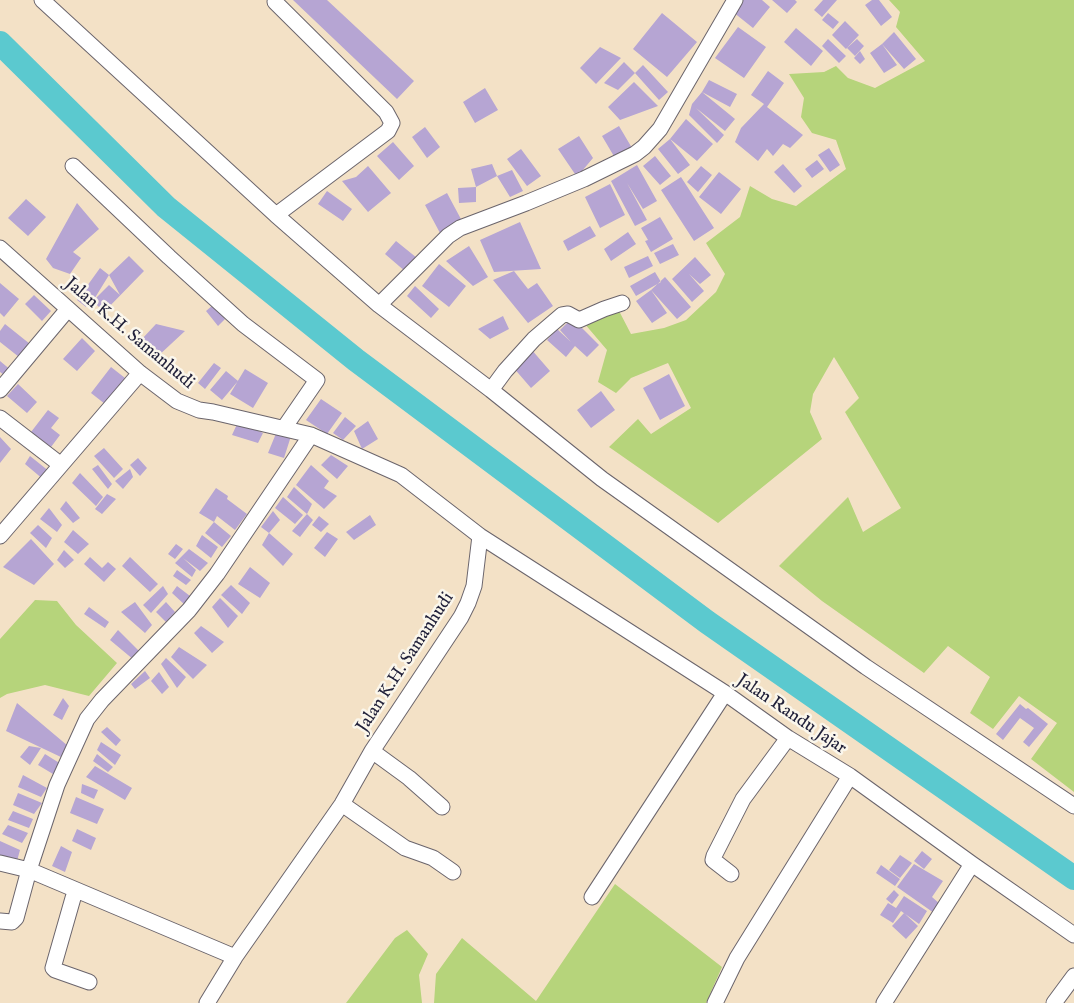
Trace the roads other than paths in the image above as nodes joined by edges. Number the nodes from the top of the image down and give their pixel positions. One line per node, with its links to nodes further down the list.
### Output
1 (42, 0): 5 (street)
2 (735, 0): 8 (street)
3 (275, 2): 5 (street)
4 (73, 166): 14 (street)
5 (276, 215): 8 (street)
6 (0, 248): 9 (street, Jalan K.H. Samanhudi)
7 (622, 304): 11 (street)
8 (379, 305): 11 (street)
9 (68, 309): 10 (street, Jalan K.H. Samanhudi); 12 (street)
10 (140, 373): 14 (street, Jalan K.H. Samanhudi); 16 (street)
11 (499, 380): 24 (street)
12 (0, 390)
13 (0, 418): 16 (street)
14 (284, 428): 15 (street, Jalan K.H. Samanhudi)
15 (311, 435): 18 (street, Jalan K.H. Samanhudi); 27 (street)
16 (60, 466): 17 (street)
17 (0, 536)
18 (480, 536): 19 (street, Jalan Randu Jajar); 21 (street, Jalan K.H. Samanhudi)
19 (719, 704): 20 (street, Jalan Randu Jajar); 32 (street)
20 (783, 746): 22 (street, Jalan Randu Jajar); 30 (street)
21 (372, 751): 23 (street, Jalan K.H. Samanhudi); 25 (street)
22 (850, 776): 29 (street, Jalan Randu Jajar); 39 (street)
23 (342, 804): 28 (street); 35 (street, Jalan K.H. Samanhudi)
24 (1074, 806)
25 (442, 807)
26 (0, 863): 27 (street)
27 (28, 870): 31 (street); 33 (street)
28 (453, 872)
29 (966, 872): 34 (street, Jalan Randu Jajar); 40 (street)
30 (731, 874)
31 (75, 891): 35 (street); 37 (street)
32 (592, 897)
33 (0, 921)
34 (1074, 934)
35 (235, 957): 38 (street, Jalan K.H. Samanhudi)
36 (1074, 976): 41 (street)
37 (89, 982)
38 (207, 1003)
39 (715, 1003)
40 (884, 1003)
41 (1054, 1003)

